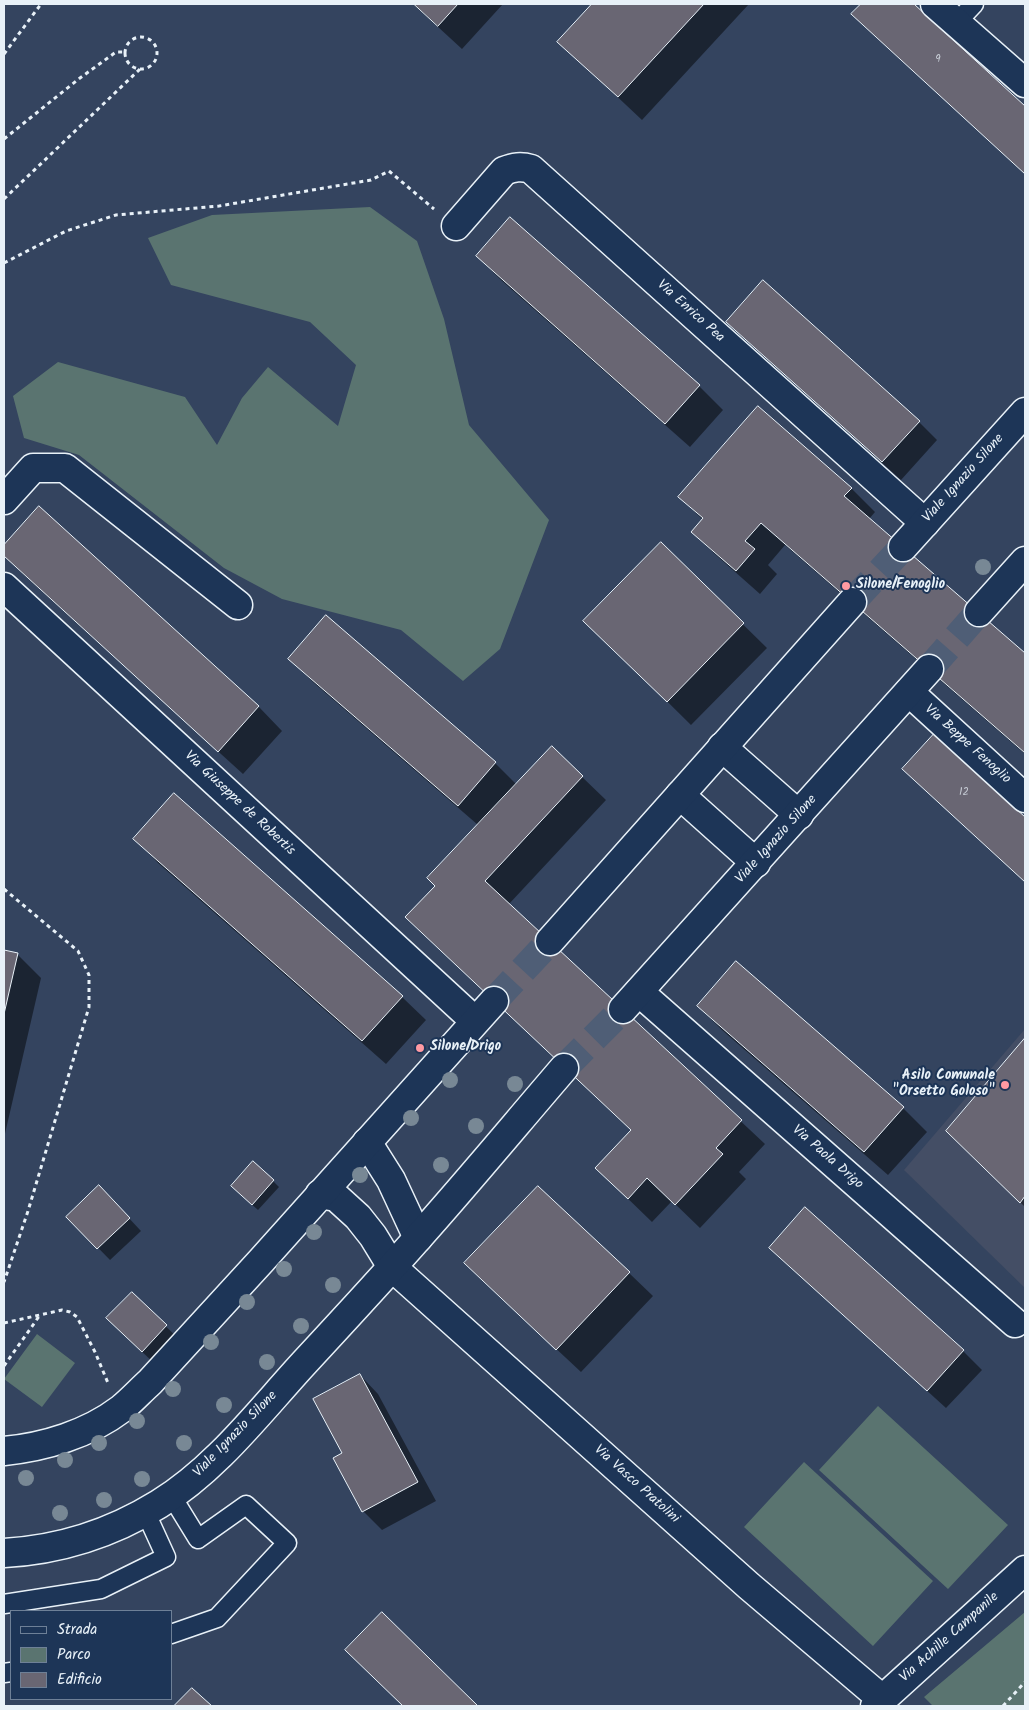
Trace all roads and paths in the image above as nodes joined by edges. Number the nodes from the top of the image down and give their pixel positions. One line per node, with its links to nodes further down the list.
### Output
1 (41, 4): 5 (path)
2 (935, 4): 3 (street)
3 (965, 13): 7 (street)
4 (125, 52): 6 (path); 6 (path); 8 (path)
5 (4, 54)
6 (140, 69): 9 (path)
7 (1025, 83)
8 (4, 139)
9 (4, 199)
10 (456, 226): 11 (path); 14 (street, Via Enrico Pea)
11 (4, 263)
12 (1025, 412): 14 (street, Viale Ignazio Silone)
13 (4, 500): 19 (street)
14 (925, 523): 15 (street, Viale Ignazio Silone)
15 (903, 547)
16 (1025, 561): 20 (street)
17 (4, 587): 32 (street, Via Giuseppe de Robertis)
18 (852, 602): 23 (street)
19 (238, 605)
20 (978, 612)
21 (929, 669): 22 (street, Viale Ignazio Silone)
22 (910, 692): 25 (street, Via Beppe Fenoglio); 26 (street, Viale Ignazio Silone)
23 (722, 747): 24 (street); 26 (street)
24 (680, 795): 27 (street); 29 (street)
25 (1025, 798)
26 (799, 815): 27 (street, Viale Ignazio Silone)
27 (756, 863): 30 (street, Viale Ignazio Silone)
28 (4, 889): 38 (path)
29 (550, 941)
30 (631, 1000): 41 (street, Via Paola Drigo)
31 (494, 1001): 32 (street)
32 (474, 1021): 34 (street)
33 (564, 1068): 36 (street, Viale Ignazio Silone)
34 (367, 1142): 35 (street); 36 (street)
35 (320, 1194): 37 (street, Via Vasco Pratolini); 43 (street)
36 (418, 1238): 37 (street, Viale Ignazio Silone)
37 (392, 1267): 45 (street, Viale Ignazio Silone); 52 (street, Via Vasco Pratolini)
38 (4, 1282)
39 (40, 1315): 40 (path); 42 (path); 43 (path)
40 (4, 1324)
41 (1015, 1324)
42 (4, 1366)
43 (120, 1409): 44 (street)
44 (4, 1451)
45 (171, 1496): 46 (street, Viale Ignazio Silone); 50 (lane)
46 (145, 1511): 47 (street, Viale Ignazio Silone); 49 (lane)
47 (4, 1553)
48 (1025, 1570): 52 (street, Via Achille Campanile)
49 (4, 1604)
50 (172, 1634)
51 (1025, 1682): 53 (path)
52 (878, 1703)
53 (1003, 1706)

